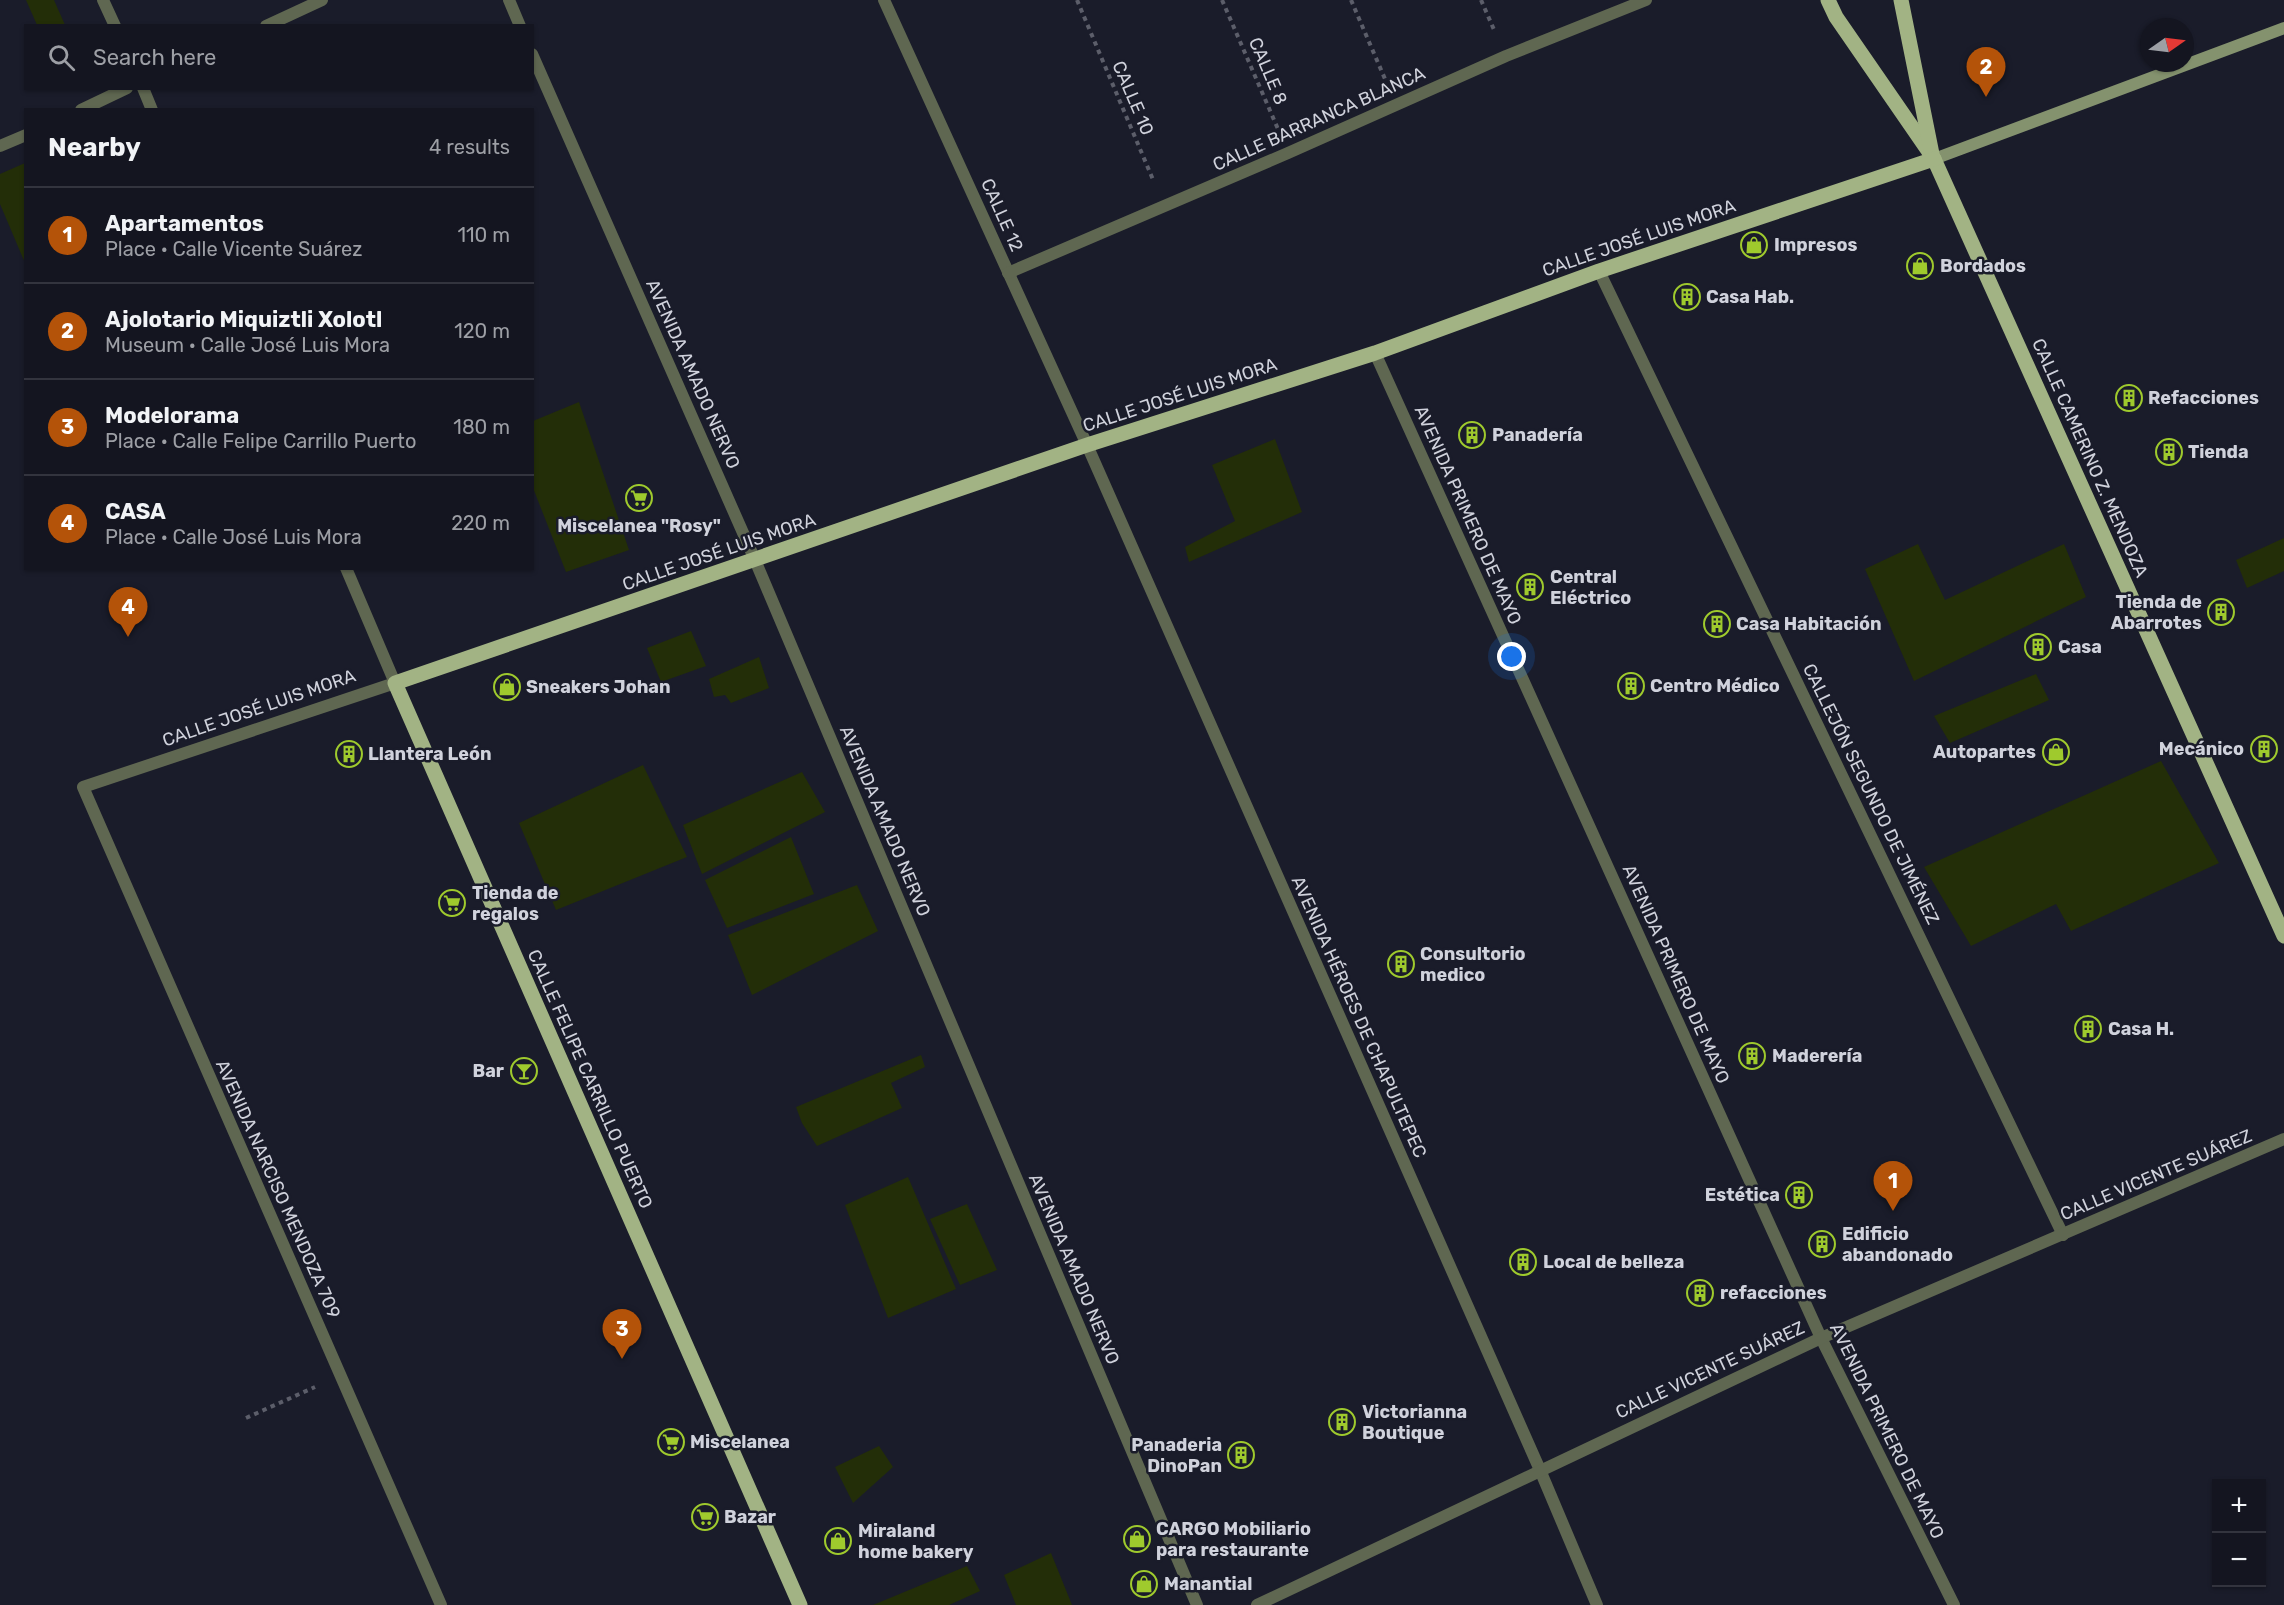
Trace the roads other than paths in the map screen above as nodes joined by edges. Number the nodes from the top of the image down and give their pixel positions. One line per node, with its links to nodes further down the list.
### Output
1 (104, 0): 8 (street)
2 (322, 0): 9 (street)
3 (509, 0): 10 (street)
4 (884, 0): 21 (street, CALLE 12)
5 (1646, 0): 21 (street, CALLE BARRANCA BLANCA)
6 (1828, 0): 19 (main road)
7 (1902, 0): 19 (main road)
8 (114, 24)
9 (270, 24)
10 (519, 24)
11 (2284, 28): 19 (street, CALLE JOSÉ LUIS MORA)
12 (534, 59): 24 (street, AVENIDA AMADO NERVO)
13 (123, 90): 15 (street)
14 (144, 90): 16 (street)
15 (85, 108)
16 (151, 108)
17 (24, 136): 18 (street)
18 (0, 146)
19 (1934, 159): 20 (main road, CALLE JOSÉ LUIS MORA); 28 (main road, CALLE CAMERINO Z. MENDOZA)
20 (1599, 271): 22 (main road, CALLE JOSÉ LUIS MORA); 30 (street, CALLEJÓN SEGUNDO DE JIMÉNEZ)
21 (1008, 273): 23 (street, CALLE 12)
22 (1374, 353): 23 (main road, CALLE JOSÉ LUIS MORA); 31 (street, AVENIDA PRIMERO DE MAYO)
23 (1087, 445): 24 (main road, CALLE JOSÉ LUIS MORA); 32 (street, AVENIDA HÉROES DE CHAPULTEPEC)
24 (755, 560): 26 (main road, CALLE JOSÉ LUIS MORA); 35 (street, AVENIDA AMADO NERVO)
25 (347, 570): 26 (street, CALLE FELIPE CARRILLO PUERTO)
26 (395, 683): 27 (street, CALLE JOSÉ LUIS MORA); 34 (main road, CALLE FELIPE CARRILLO PUERTO)
27 (83, 787): 33 (street, AVENIDA NARCISO MENDOZA 709)
28 (2284, 936)
29 (2284, 1139): 30 (street, CALLE VICENTE SUÁREZ)
30 (2063, 1235): 31 (street, CALLE VICENTE SUÁREZ)
31 (1821, 1338): 32 (street, CALLE VICENTE SUÁREZ); 38 (street, AVENIDA PRIMERO DE MAYO)
32 (1540, 1470): 36 (street, CALLE VICENTE SUÁREZ); 37 (street, AVENIDA HÉROES DE CHAPULTEPEC)
33 (441, 1605)
34 (800, 1605)
35 (1197, 1605)
36 (1257, 1605)
37 (1597, 1605)
38 (1954, 1605)

